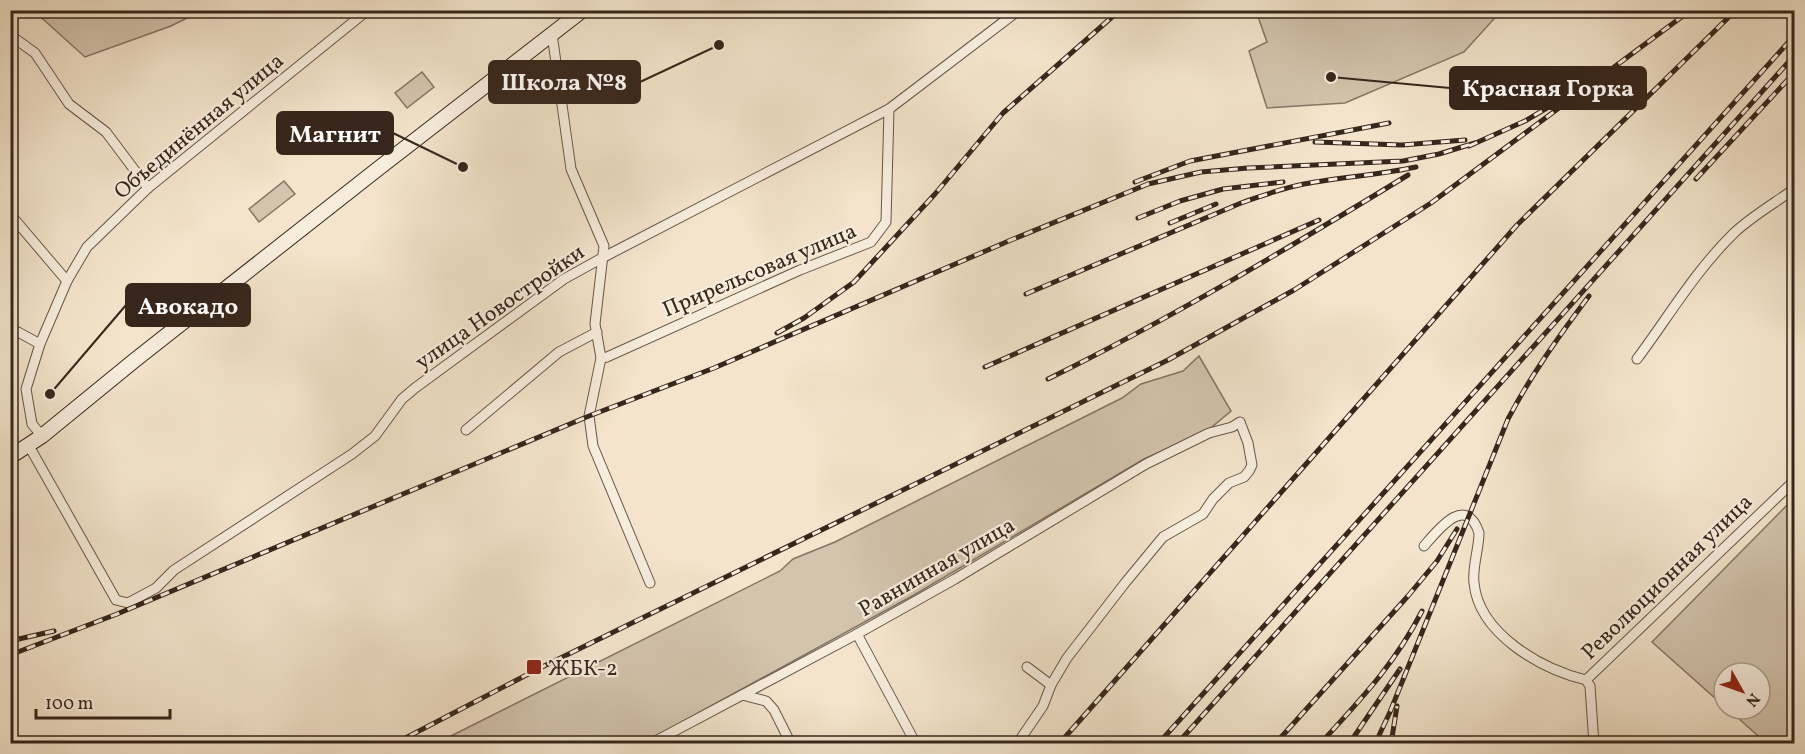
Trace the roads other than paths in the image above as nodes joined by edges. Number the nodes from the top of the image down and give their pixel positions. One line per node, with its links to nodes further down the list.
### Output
1 (368, 10): 7 (street, Объединённая улица)
2 (1018, 10): 6 (street, улица Новостройки)
3 (574, 13): 4 (main road)
4 (552, 34): 10 (street); 18 (main road)
5 (10, 39): 7 (street)
6 (889, 109): 10 (street, улица Новостройки); 15 (street, Прирельсовая улица)
7 (148, 188): 11 (street, Объединённая улица)
8 (1794, 189): 16 (street)
9 (10, 214): 11 (street)
10 (602, 258): 13 (street); 19 (street, улица Новостройки)
11 (67, 281): 14 (street, Объединённая улица)
12 (10, 331): 14 (street)
13 (597, 332): 15 (street); 17 (street)
14 (40, 344): 18 (street, Объединённая улица)
15 (602, 358): 23 (street)
16 (1637, 359)
17 (466, 430)
18 (42, 436): 19 (main road)
19 (29, 446): 20 (main road)
20 (10, 457)
21 (1794, 481): 26 (street, Революционная улица)
22 (1424, 546): 26 (street)
23 (650, 583)
24 (857, 634): 27 (street, Равнинная улица); 28 (street, Равнинная улица); 31 (street)
25 (1027, 667): 27 (street)
26 (1586, 680): 33 (street, Революционная улица)
27 (1051, 685): 32 (street)
28 (742, 695): 29 (street, Равнинная улица); 30 (street)
29 (656, 743)
30 (790, 744)
31 (916, 744)
32 (1017, 744)
33 (1594, 744)

